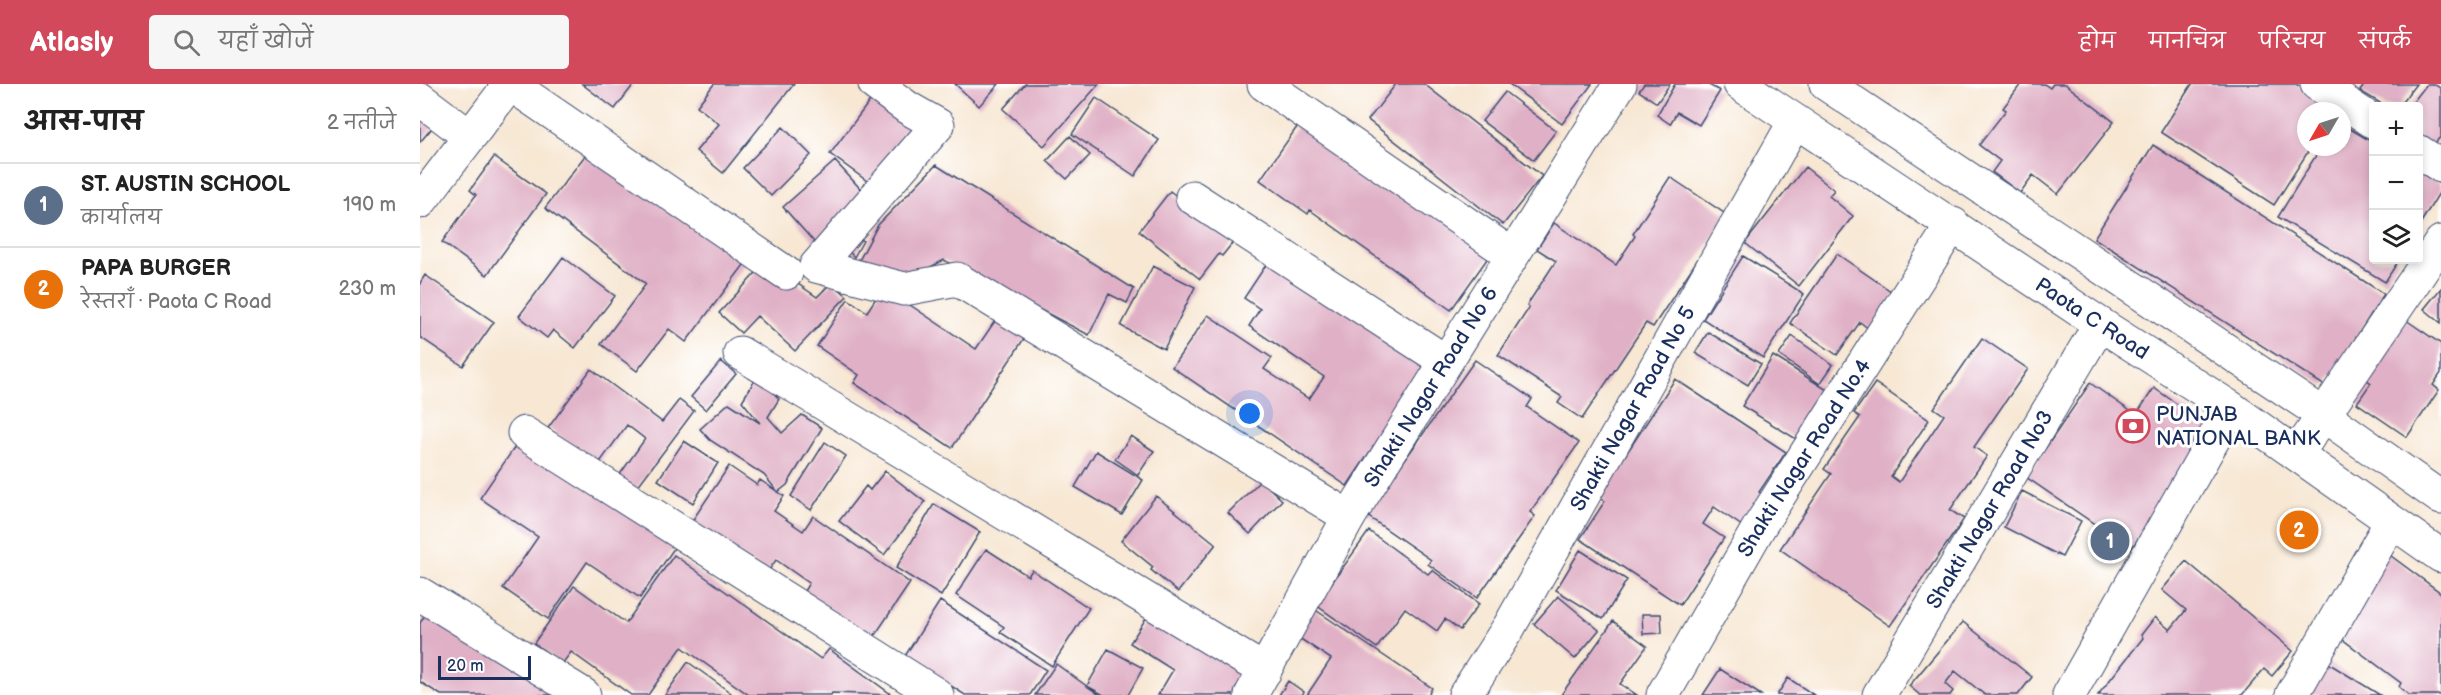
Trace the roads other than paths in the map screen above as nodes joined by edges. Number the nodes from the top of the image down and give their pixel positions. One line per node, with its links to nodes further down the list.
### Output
1 (510, 84): 11 (street); 19 (street)
2 (875, 84): 28 (street)
3 (1264, 84): 18 (street)
4 (1620, 84): 18 (street, Shakti Nagar Road No 6)
5 (1740, 84): 10 (street, Paota C Road)
6 (1826, 84): 24 (street)
7 (2317, 84): 9 (street)
8 (420, 99): 11 (street)
9 (2369, 119)
10 (1795, 121): 16 (street, Paota C Road); 35 (street, Shakti Nagar Road No 5)
11 (469, 136): 15 (street)
12 (2423, 154): 13 (street)
13 (2441, 166)
14 (1192, 197): 22 (street)
15 (420, 202)
16 (1953, 224): 20 (street, Paota C Road); 36 (street, Shakti Nagar Road No.4)
17 (2441, 242): 24 (street)
18 (1512, 255): 22 (street, Shakti Nagar Road No 6)
19 (786, 273)
20 (2100, 324): 23 (street, Paota C Road); 37 (street, Shakti Nagar Road No3)
21 (740, 353): 32 (street)
22 (1445, 361): 28 (street, Shakti Nagar Road No 6)
23 (2231, 408): 26 (street, Paota C Road); 38 (street)
24 (2322, 414): 26 (street); 27 (street)
25 (524, 433): 34 (street)
26 (2297, 454): 29 (street, Paota C Road)
27 (2441, 498)
28 (1349, 517): 32 (street, Shakti Nagar Road No 6)
29 (2391, 522): 30 (street, Paota C Road); 39 (street)
30 (2441, 556)
31 (420, 594): 33 (street)
32 (1258, 683)
33 (584, 695)
34 (937, 695)
35 (1465, 695)
36 (1663, 695)
37 (1879, 695)
38 (2069, 695)
39 (2292, 695)

